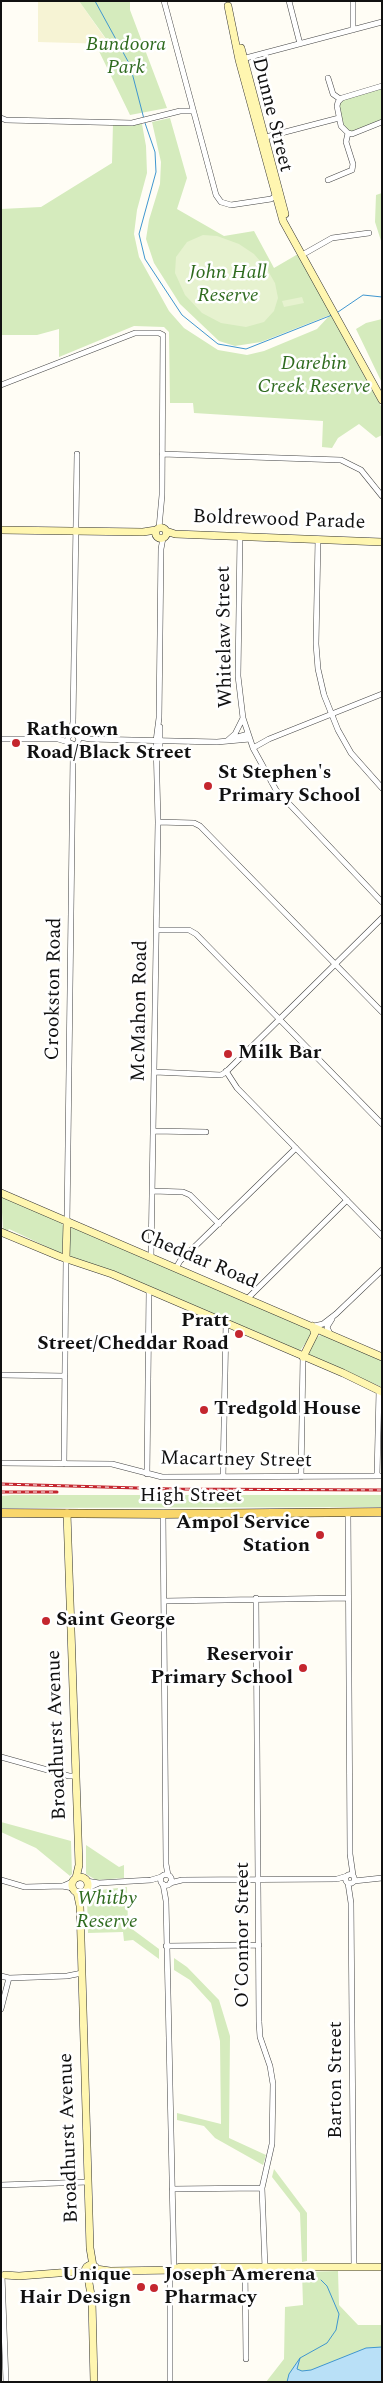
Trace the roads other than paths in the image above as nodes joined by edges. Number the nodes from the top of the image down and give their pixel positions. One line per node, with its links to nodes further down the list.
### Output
1 (164, 1): 12 (street)
2 (289, 1): 7 (street)
3 (353, 1): 6 (street)
4 (228, 4): 8 (street, Dunne Street)
5 (382, 22): 6 (street)
6 (353, 30): 7 (street)
7 (300, 44): 8 (street)
8 (242, 59): 19 (street, Dunne Street)
9 (328, 78): 11 (street)
10 (382, 86): 11 (street)
11 (340, 99): 15 (street)
12 (190, 103): 13 (street); 14 (street)
13 (180, 111): 14 (street); 16 (street)
14 (193, 111): 22 (street)
15 (339, 118): 18 (street); 19 (street)
16 (3, 120)
17 (382, 122): 18 (street)
18 (348, 133): 20 (street)
19 (263, 138): 21 (street, Dunne Street); 22 (street, Dunne Street)
20 (328, 180)
21 (279, 190): 22 (street); 23 (street, Dunne Street)
22 (275, 197): 23 (street, Dunne Street)
23 (289, 229): 25 (street, Dunne Street)
24 (369, 234): 25 (street)
25 (302, 255): 27 (street, Dunne Street)
26 (1, 385): 29 (street, McMahon Road)
27 (382, 400)
28 (77, 454): 32 (street, Crookston Road)
29 (162, 454): 30 (street); 33 (street, McMahon Road)
30 (382, 496)
31 (1, 530): 32 (street, Boldrewood Parade)
32 (76, 531): 33 (street, Boldrewood Parade); 41 (street, Crookston Road)
33 (161, 533): 34 (street, Boldrewood Parade); 42 (street, McMahon Road)
34 (240, 536): 35 (street, Boldrewood Parade); 39 (street, Whitelaw Street)
35 (318, 539): 36 (street, Boldrewood Parade); 38 (street)
36 (382, 542)
37 (382, 694): 38 (street)
38 (331, 714): 44 (street); 45 (street)
39 (243, 718): 43 (street); 44 (street, Whitelaw Street)
40 (1, 739): 41 (street)
41 (73, 739): 42 (street); 62 (street, Crookston Road)
42 (158, 740): 43 (street); 46 (street, McMahon Road)
43 (226, 741): 44 (street)
44 (250, 741): 47 (street, Whitelaw Street)
45 (382, 788)
46 (158, 822): 49 (street, McMahon Road); 50 (street)
47 (381, 900)
48 (380, 921): 50 (street)
49 (157, 930): 52 (street); 54 (street, McMahon Road)
50 (335, 964): 51 (street); 52 (street)
51 (382, 1012)
52 (280, 1020): 53 (street); 55 (street)
53 (225, 1071): 54 (street); 58 (street)
54 (155, 1072): 56 (street, McMahon Road)
55 (382, 1124)
56 (154, 1131): 57 (street); 59 (street, McMahon Road)
57 (206, 1132)
58 (296, 1148): 61 (street); 63 (street)
59 (153, 1191): 63 (street); 66 (street, McMahon Road)
60 (1, 1193): 62 (street, Cheddar Road)
61 (347, 1200): 65 (street); 71 (street)
62 (67, 1222): 66 (street, Cheddar Road); 67 (street)
63 (219, 1224): 68 (street)
64 (1, 1232): 67 (street)
65 (382, 1236)
66 (151, 1257): 68 (street, Cheddar Road)
67 (66, 1259): 70 (street); 79 (street)
68 (176, 1268): 71 (street, Cheddar Road)
69 (382, 1270): 72 (street)
70 (149, 1290): 73 (street); 83 (street)
71 (248, 1298): 74 (street, Cheddar Road)
72 (336, 1314): 74 (street); 75 (street)
73 (226, 1323): 76 (street); 85 (street)
74 (312, 1326): 75 (street, Cheddar Road); 76 (street)
75 (330, 1334): 77 (street, Cheddar Road)
76 (303, 1357): 80 (street); 86 (street)
77 (382, 1357)
78 (1, 1375): 79 (street)
79 (65, 1376): 82 (street)
80 (380, 1391): 84 (street)
81 (1, 1463): 82 (street, Macartney Street)
82 (64, 1464): 83 (street, Macartney Street)
83 (147, 1474): 85 (street, Macartney Street)
84 (380, 1476): 86 (street, Macartney Street)
85 (223, 1477): 86 (street, Macartney Street)
86 (301, 1477)
87 (1, 1512): 90 (main road, High Street)
88 (348, 1512): 89 (main road, High Street); 91 (main road, High Street); 93 (street)
89 (382, 1512)
90 (67, 1513): 91 (main road, High Street); 96 (street, Broadhurst Avenue)
91 (163, 1514): 94 (street)
92 (256, 1598): 93 (street); 94 (street); 98 (street, O'Connor Street)
93 (348, 1598): 99 (street)
94 (164, 1601): 101 (street)
95 (1, 1758): 96 (street)
96 (76, 1776): 102 (street, Broadhurst Avenue)
97 (382, 1878): 99 (street)
98 (258, 1879): 99 (street); 101 (street); 103 (street, O'Connor Street)
99 (350, 1879): 113 (street, Barton Street)
100 (1, 1880): 102 (street)
101 (166, 1880): 102 (street); 104 (street)
102 (80, 1885): 106 (street, Broadhurst Avenue)
103 (258, 1945): 104 (street); 111 (street, O'Connor Street)
104 (166, 1946): 112 (street)
105 (1, 1976): 107 (street)
106 (82, 1976): 107 (street); 109 (street, Broadhurst Avenue)
107 (9, 1978): 108 (street)
108 (1, 2010)
109 (88, 2182): 110 (street); 118 (street, Broadhurst Avenue)
110 (1, 2185)
111 (262, 2188): 112 (street); 116 (street, O'Connor Street)
112 (172, 2189): 117 (street)
113 (354, 2267): 114 (street); 116 (street)
114 (382, 2267)
115 (245, 2268): 116 (street); 117 (street); 120 (street)
116 (265, 2268)
117 (172, 2269): 118 (street); 123 (street)
118 (91, 2271): 119 (street); 122 (street, Broadhurst Avenue)
119 (3, 2275): 121 (street)
120 (246, 2358)
121 (6, 2382)
122 (94, 2382)
123 (170, 2382)

